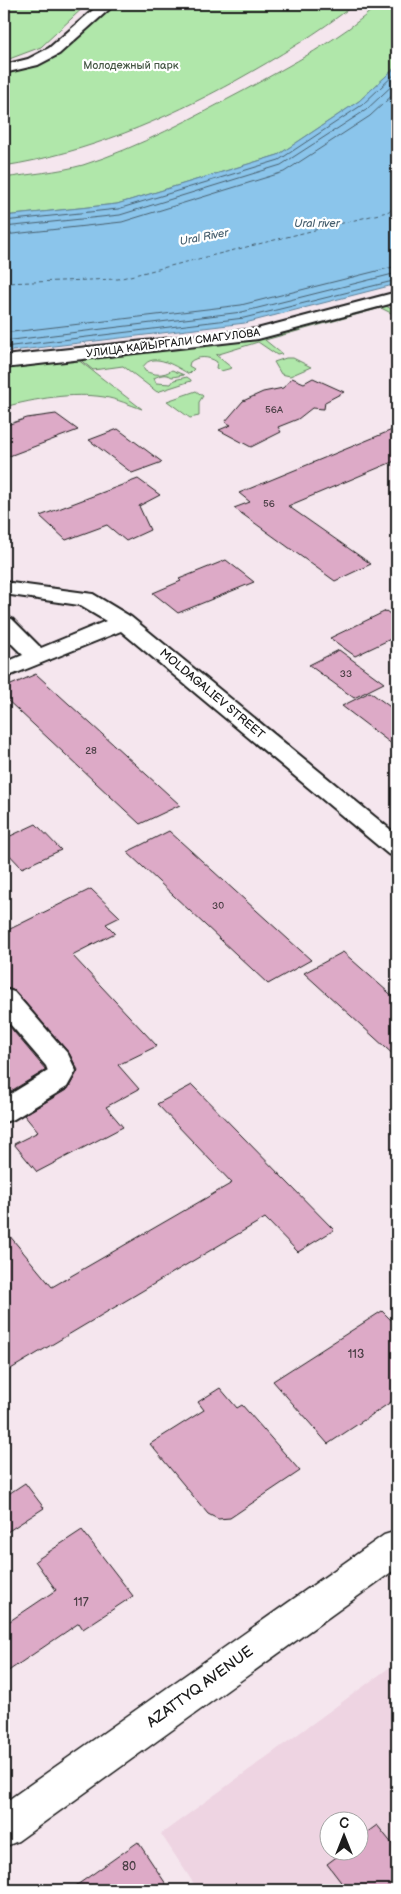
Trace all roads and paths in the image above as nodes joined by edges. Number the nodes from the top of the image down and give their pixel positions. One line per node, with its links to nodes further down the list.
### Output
1 (108, 4): 2 (street)
2 (4, 69)
3 (397, 297): 4 (street, УЛИЦА КАЙЫРГАЛИ СМАГУЛОВА)
4 (4, 362)
5 (4, 588): 6 (street, MOLDAGALIEV STREET)
6 (123, 622): 8 (street); 10 (street, MOLDAGALIEV STREET)
7 (4, 624): 8 (street)
8 (38, 657): 9 (street)
9 (4, 671)
10 (397, 848)
11 (4, 999): 12 (street)
12 (4, 1111)
13 (397, 1547): 14 (main road, AZATTYQ AVENUE)
14 (4, 1827)

